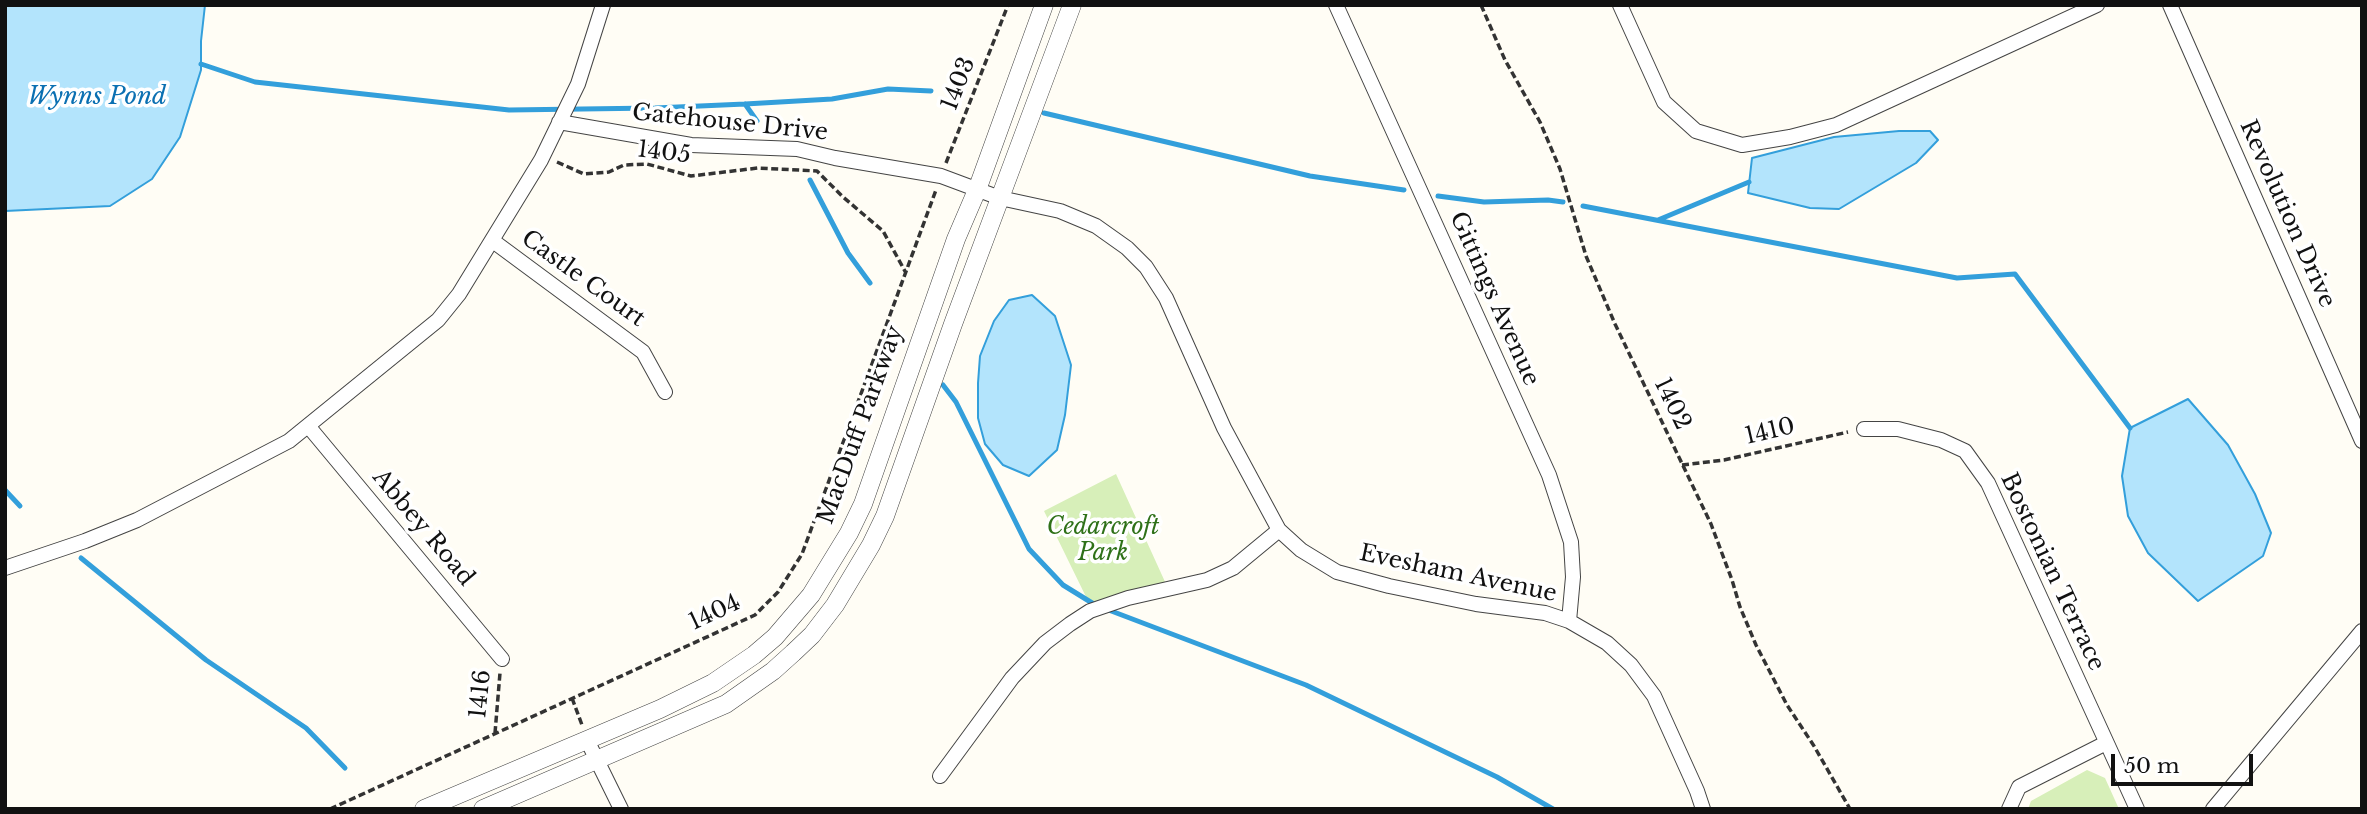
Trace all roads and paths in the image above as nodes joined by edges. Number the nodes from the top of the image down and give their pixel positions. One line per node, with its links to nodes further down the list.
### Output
1 (603, 5): 10 (street)
2 (1008, 5): 12 (path, 1403)
3 (1044, 5): 13 (street, MacDuff Parkway)
4 (1072, 5): 14 (street)
5 (1336, 5): 24 (street, Gittings Avenue)
6 (1481, 5): 21 (path, 1402)
7 (1620, 5): 8 (street)
8 (2097, 5)
9 (2170, 5): 20 (street, Revolution Drive)
10 (559, 122): 11 (street); 12 (street, Gatehouse Drive)
11 (541, 160): 15 (street); 16 (path, 1405)
12 (941, 176): 13 (street, Gatehouse Drive); 16 (path, 1404)
13 (977, 190): 14 (street, Gatehouse Drive); 29 (street, MacDuff Parkway)
14 (1000, 198): 22 (street, Evesham Avenue); 31 (street)
15 (492, 241): 17 (street, Castle Court); 18 (street)
16 (906, 273): 27 (path, 1404)
17 (665, 392)
18 (309, 427): 23 (street); 26 (street, Abbey Road)
19 (1864, 429): 21 (path, 1410); 30 (street, Bostonian Terrace)
20 (2362, 441)
21 (1682, 465): 38 (path, 1402)
22 (1279, 530): 24 (street, Evesham Avenue); 32 (street)
23 (5, 568)
24 (1569, 621): 37 (street, Evesham Avenue)
25 (2362, 631): 41 (street)
26 (502, 659): 28 (path, 1416)
27 (572, 698): 28 (path, 1404); 29 (path)
28 (495, 733): 33 (path, 1404)
29 (587, 740): 31 (street); 34 (street, MacDuff Parkway)
30 (2106, 743): 39 (street); 40 (street, Bostonian Terrace)
31 (597, 761): 35 (street); 36 (street)
32 (940, 776)
33 (330, 809)
34 (424, 809)
35 (482, 809)
36 (621, 809)
37 (1703, 809)
38 (1850, 809)
39 (2009, 809)
40 (2137, 809)
41 (2213, 809)

